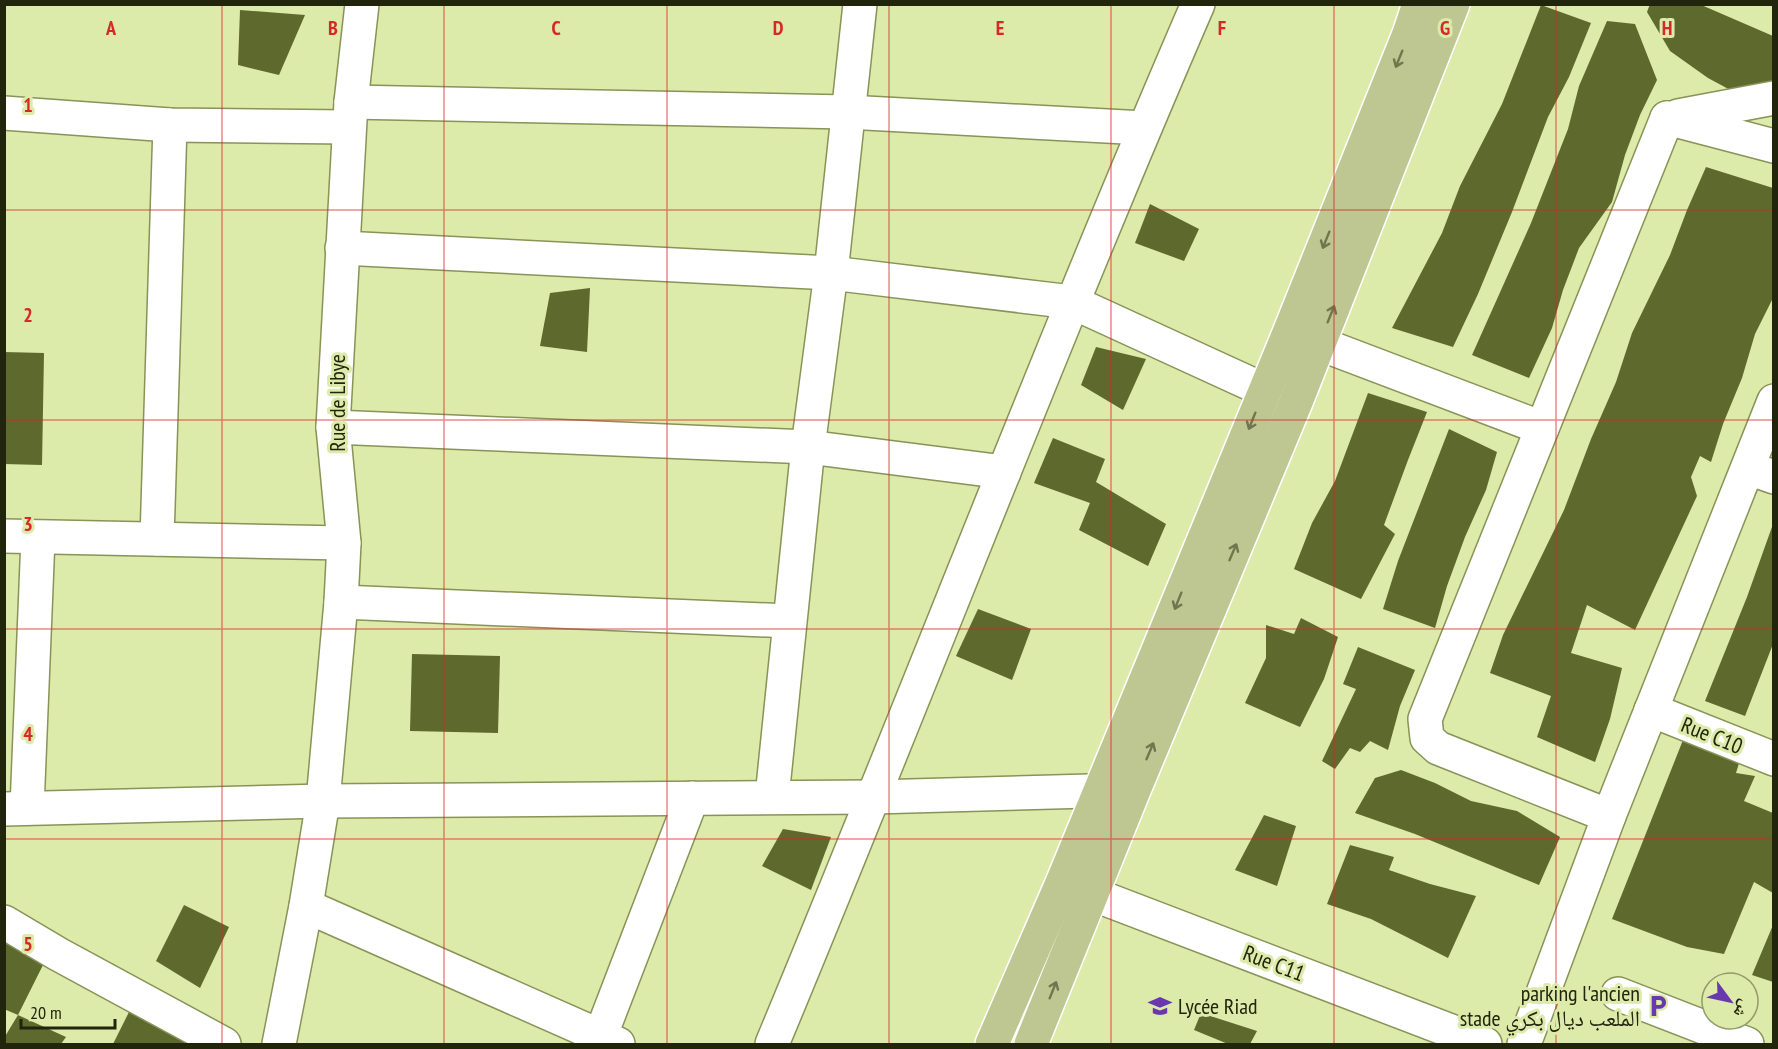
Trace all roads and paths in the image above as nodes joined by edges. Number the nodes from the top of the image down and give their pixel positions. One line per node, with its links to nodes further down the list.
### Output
1 (362, 4): 9 (street, Rue de Libye)
2 (860, 4): 7 (street)
3 (1198, 4): 12 (street)
4 (1419, 4): 17 (main road, one-way to 17)
5 (1453, 4): 18 (main road, one-way to 5)
6 (1773, 98): 10 (street)
7 (847, 112): 9 (street); 12 (street); 15 (street)
8 (4, 113): 11 (street)
9 (350, 115): 11 (street); 14 (street, Rue de Libye)
10 (1667, 118): 13 (street); 23 (street)
11 (170, 125): 29 (street)
12 (1144, 128): 16 (street)
13 (1773, 146)
14 (342, 248): 15 (street); 22 (street, Rue de Libye)
15 (831, 273): 16 (street); 24 (street)
16 (1072, 302): 19 (street); 25 (street)
17 (1289, 333): 18 (street); 19 (main road)
18 (1319, 344): 21 (main road); 23 (street)
19 (1264, 390): 21 (street); 36 (main road, one-way to 36)
20 (1773, 401): 26 (street)
21 (1296, 402): 35 (main road, one-way to 21)
22 (333, 427): 24 (street); 30 (street, Rue de Libye)
23 (1542, 428): 42 (street)
24 (808, 447): 25 (street); 32 (street)
25 (1004, 472): 38 (street)
26 (1761, 472): 33 (street)
27 (4, 536): 28 (street)
28 (38, 538): 29 (street); 41 (street)
29 (157, 539): 30 (street)
30 (344, 543): 31 (street, Rue de Libye)
31 (341, 602): 32 (street); 40 (street, Rue de Libye)
32 (789, 621): 37 (street)
33 (1652, 710): 34 (street, Rue C10); 42 (street)
34 (1773, 759)
35 (1134, 790): 36 (street); 43 (main road)
36 (1099, 792): 38 (street); 43 (main road)
37 (772, 797): 38 (street); 39 (street)
38 (874, 797): 50 (street)
39 (692, 798): 40 (street); 47 (street)
40 (323, 801): 41 (street); 44 (street, Rue de Libye)
41 (16, 809)
42 (1609, 816): 54 (street)
43 (1077, 888): 51 (main road); 52 (main road, one-way to 43); 53 (street, Rue C11)
44 (306, 906): 47 (street); 49 (street, Rue de Libye)
45 (4, 922): 48 (street)
46 (1618, 994): 55 (street)
47 (609, 1041)
48 (224, 1044)
49 (279, 1044)
50 (772, 1044)
51 (992, 1044)
52 (1030, 1044)
53 (1485, 1044)
54 (1524, 1044)
55 (1747, 1044)

